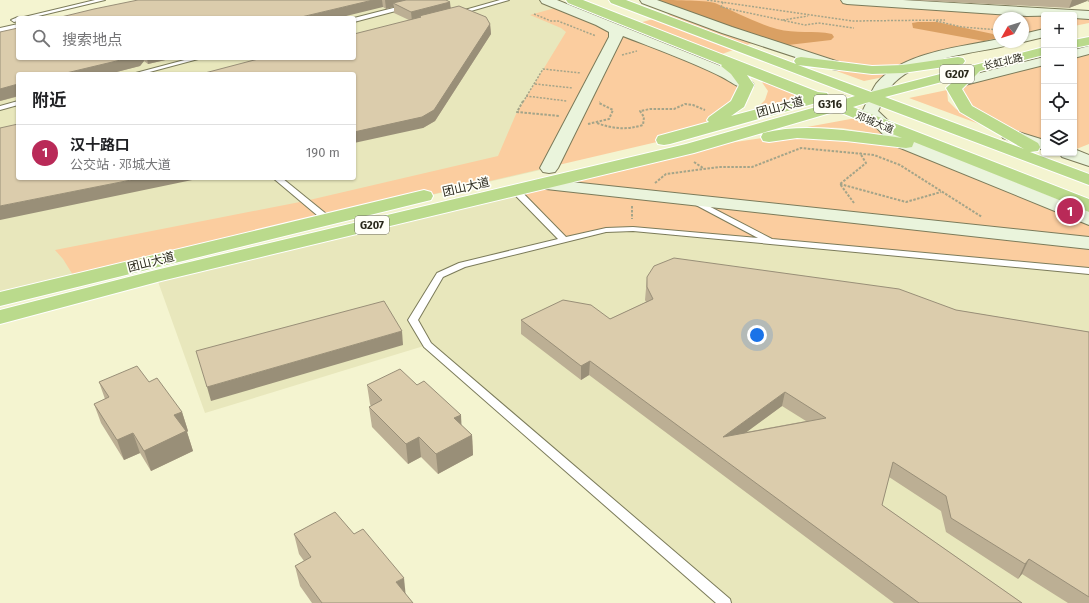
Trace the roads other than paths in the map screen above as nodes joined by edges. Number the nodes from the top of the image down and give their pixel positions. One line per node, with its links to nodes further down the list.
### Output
1 (98, 0): 12 (lane)
2 (506, 0): 10 (lane)
3 (546, 0): 15 (street)
4 (572, 0): 32 (highway, 邓城大道 / G316)
5 (615, 0): 28 (highway, 邓城大道 / G316)
6 (646, 0): 36 (street)
7 (847, 0): 11 (street)
8 (413, 5): 14 (lane)
9 (112, 6): 13 (street)
10 (448, 15)
11 (1089, 15)
12 (31, 16)
13 (69, 16)
14 (356, 19)
15 (596, 20): 42 (street); 59 (street)
16 (16, 23): 20 (street)
17 (1089, 23): 18 (street)
18 (1077, 25)
19 (1089, 30): 21 (highway)
20 (0, 31)
21 (1077, 33)
22 (1041, 34): 23 (street)
23 (1029, 37)
24 (1041, 41): 34 (highway, 长虹北路 / G207)
25 (1089, 41): 26 (highway)
26 (1077, 43)
27 (993, 44): 39 (street)
28 (746, 50): 36 (highway); 43 (highway, 邓城大道 / G316)
29 (1089, 50): 31 (street)
30 (1041, 52): 37 (highway, 长虹北路 / G207)
31 (1077, 53)
32 (717, 58): 42 (highway); 45 (highway, 邓城大道 / G316)
33 (192, 60): 40 (lane)
34 (958, 61): 38 (highway, 长虹北路 / G207); 39 (highway)
35 (1041, 62): 41 (street)
36 (837, 66): 39 (highway)
37 (978, 67): 41 (highway); 44 (highway, 长虹北路 / G207)
38 (931, 68): 43 (highway, 团山大道 / G207)
39 (903, 69): 51 (street)
40 (151, 72)
41 (961, 82): 49 (highway)
42 (747, 85): 50 (highway)
43 (849, 89): 44 (highway, 邓城大道 / G316); 45 (highway, 团山大道 / G207)
44 (870, 97): 47 (highway, 团山大道 / G207); 60 (highway, 邓城大道 / G316)
45 (814, 98): 47 (highway, 邓城大道 / G316); 50 (highway, 团山大道 / G207)
46 (16, 104): 48 (lane)
47 (836, 106): 53 (highway, 团山大道 / G207); 58 (highway, 邓城大道 / G316)
48 (0, 108)
49 (1009, 134): 52 (street); 54 (highway)
50 (666, 139): 59 (highway, 团山大道 / G207)
51 (899, 141): 53 (highway); 58 (highway); 66 (street)
52 (1041, 144)
53 (688, 149): 59 (highway, 团山大道 / G207)
54 (1041, 151)
55 (1049, 156): 60 (highway)
56 (1076, 156): 57 (street)
57 (1089, 161)
58 (982, 164): 64 (highway, 邓城大道 / G316)
59 (546, 176): 62 (highway, 团山大道 / G207); 63 (street); 65 (highway, 团山大道 / G207)
60 (1089, 179)
61 (279, 180): 65 (lane)
62 (515, 190): 67 (lane); 72 (highway, 团山大道 / G207)
63 (694, 200): 68 (lane); 69 (street)
64 (1089, 206)
65 (327, 219): 71 (highway, 团山大道 / G207)
66 (1089, 219)
67 (564, 240): 68 (lane); 73 (lane)
68 (772, 242): 70 (lane)
69 (1089, 243)
70 (1089, 270)
71 (0, 299)
72 (0, 317)
73 (721, 602)

